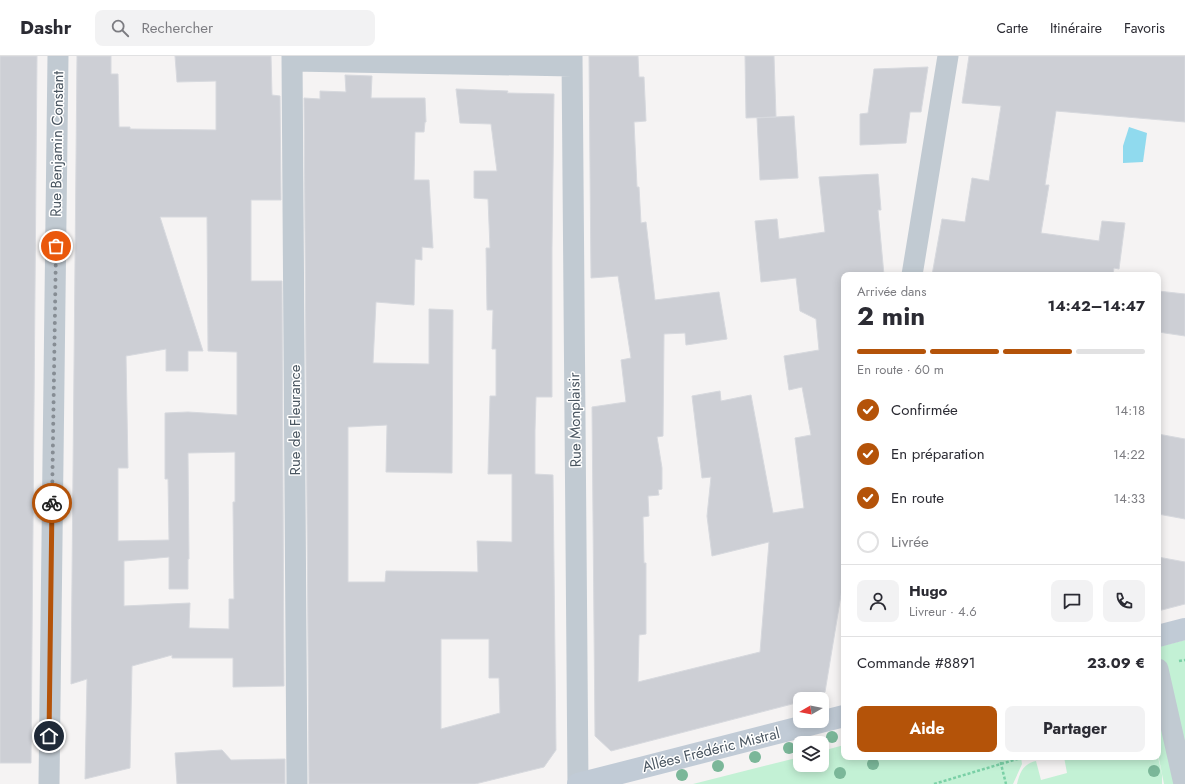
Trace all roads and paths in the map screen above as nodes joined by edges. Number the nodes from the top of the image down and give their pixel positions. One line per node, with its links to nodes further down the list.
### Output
1 (58, 56): 13 (street, Rue Benjamin Constant)
2 (948, 56): 5 (street)
3 (293, 59): 4 (street); 14 (street, Rue de Fleurance)
4 (572, 61): 15 (street, Rue Monplaisir)
5 (912, 272)
6 (1185, 629): 7 (main road)
7 (1161, 635)
8 (1161, 682): 18 (street)
9 (841, 717): 15 (main road, Allées Frédéric Mistral)
10 (1001, 760): 12 (path)
11 (1014, 760): 12 (path)
12 (1001, 764): 16 (path); 17 (path)
13 (49, 784)
14 (297, 784)
15 (578, 784)
16 (934, 784)
17 (1006, 784)
18 (1184, 784)

